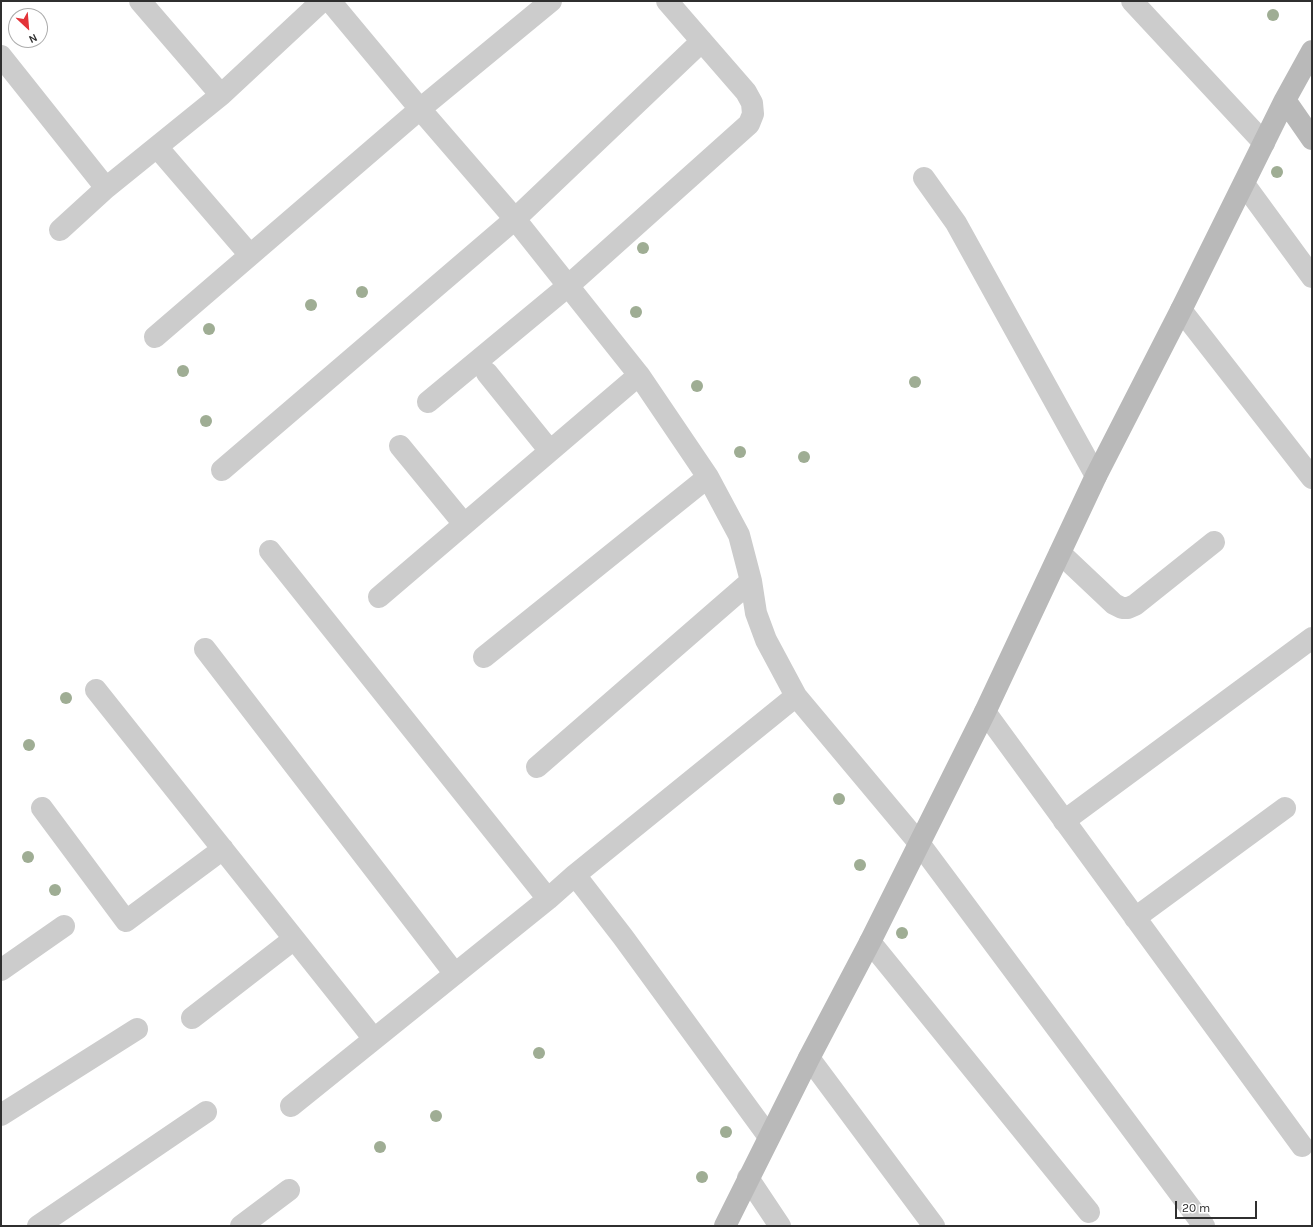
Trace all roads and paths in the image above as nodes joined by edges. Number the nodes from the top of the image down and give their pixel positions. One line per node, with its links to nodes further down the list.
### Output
1 (140, 1): 10 (street)
2 (322, 1): 10 (street)
3 (330, 1): 12 (street)
4 (551, 1): 12 (street)
5 (666, 1): 7 (street)
6 (1132, 1): 14 (street)
7 (702, 41): 19 (street); 23 (street)
8 (1312, 51): 11 (street)
9 (1, 56): 18 (street)
10 (221, 95): 15 (street)
11 (1286, 100): 13 (street); 14 (street)
12 (420, 110): 19 (street); 21 (street)
13 (1312, 139)
14 (1264, 143): 17 (street)
15 (157, 147): 18 (street); 21 (street)
16 (924, 178): 32 (street)
17 (1244, 184): 22 (street); 24 (street)
18 (106, 188): 20 (street)
19 (515, 219): 23 (street); 31 (street)
20 (60, 230)
21 (250, 255): 25 (street)
22 (1312, 277)
23 (568, 286): 27 (street); 28 (street)
24 (1181, 310): 32 (street); 34 (street)
25 (155, 337)
26 (487, 374): 30 (street)
27 (639, 375): 30 (street); 33 (street)
28 (428, 402)
29 (400, 446): 35 (street)
30 (550, 451): 35 (street)
31 (222, 470)
32 (1096, 476): 38 (street)
33 (708, 477): 39 (street); 43 (street)
34 (1312, 478)
35 (464, 524): 40 (street)
36 (1214, 542): 38 (street)
37 (270, 551): 54 (street)
38 (1060, 553): 46 (street)
39 (750, 581): 45 (street); 47 (street)
40 (378, 597)
41 (1312, 638): 50 (street)
42 (205, 649): 60 (street)
43 (484, 657)
44 (96, 690): 52 (street)
45 (796, 696): 51 (street); 53 (street)
46 (985, 712): 50 (street); 51 (street)
47 (537, 767)
48 (42, 808): 52 (street)
49 (1285, 808): 55 (street)
50 (1064, 821): 55 (street)
51 (919, 843): 58 (street); 78 (street)
52 (223, 849): 57 (street)
53 (575, 875): 54 (street); 68 (street)
54 (548, 899): 60 (street)
55 (1135, 918): 69 (street)
56 (64, 926): 59 (street)
57 (294, 938): 61 (street); 63 (street)
58 (870, 942): 64 (street); 72 (street)
59 (1, 970)
60 (455, 974): 63 (street)
61 (192, 1018)
62 (137, 1029): 67 (street)
63 (374, 1039): 65 (street)
64 (809, 1058): 68 (street); 77 (street)
65 (291, 1106)
66 (206, 1112): 73 (street)
67 (1, 1115)
68 (769, 1137): 70 (street)
69 (1302, 1146)
70 (748, 1178): 75 (street); 76 (street)
71 (288, 1190): 74 (street)
72 (1089, 1212)
73 (38, 1226)
74 (241, 1226)
75 (725, 1226)
76 (780, 1226)
77 (934, 1226)
78 (1204, 1226)

